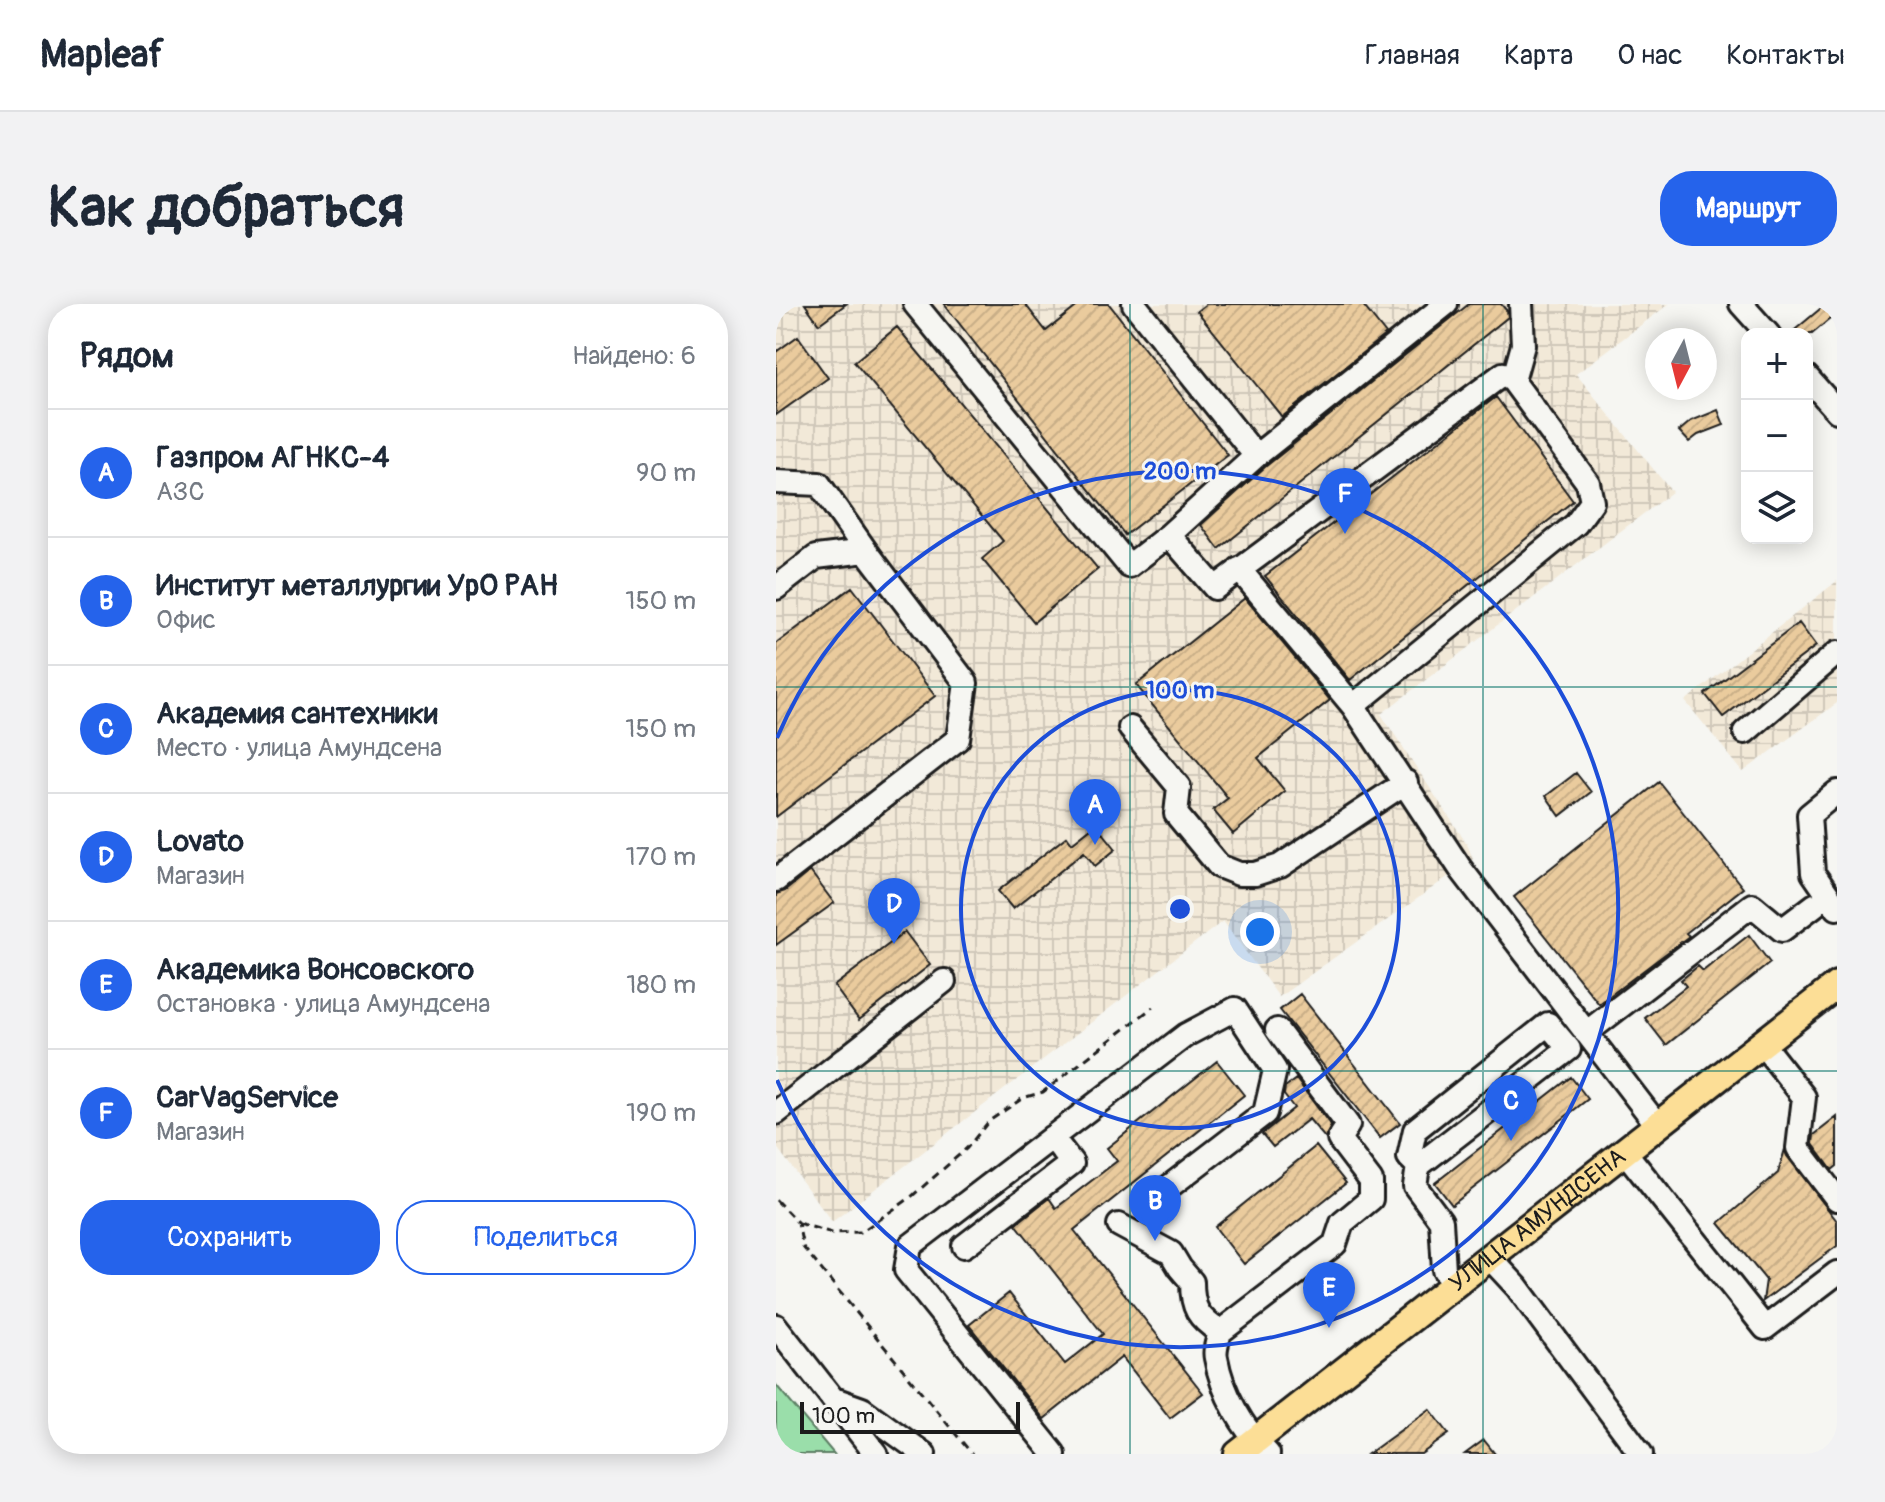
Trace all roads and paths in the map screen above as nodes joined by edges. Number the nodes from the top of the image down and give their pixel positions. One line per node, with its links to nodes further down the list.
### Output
1 (915, 304): 12 (street)
2 (1134, 304): 10 (street)
3 (1446, 304): 10 (street)
4 (1521, 304): 7 (street)
5 (1741, 304): 6 (street)
6 (1763, 328)
7 (1513, 381): 14 (street); 17 (street)
8 (1813, 384): 9 (street)
9 (1837, 411)
10 (1256, 456): 12 (street)
11 (776, 482): 13 (street)
12 (1169, 535): 14 (street)
13 (866, 551): 15 (street); 22 (street)
14 (1239, 569): 17 (street)
15 (776, 588)
16 (1837, 653): 19 (street)
17 (1353, 706): 20 (street)
18 (1130, 728): 20 (street)
19 (1745, 732)
20 (1406, 782): 28 (street)
21 (1837, 792): 23 (street)
22 (776, 880)
23 (1826, 907): 28 (street)
24 (944, 981): 30 (street)
25 (1837, 985): 29 (main road, УЛИЦА АМУНДСЕНА)
26 (1153, 1007): 38 (path)
27 (1277, 1030): 45 (street)
28 (1586, 1033): 31 (street)
29 (1763, 1045): 31 (main road, УЛИЦА АМУНДСЕНА); 36 (street)
30 (776, 1113)
31 (1658, 1126): 33 (main road, УЛИЦА АМУНДСЕНА)
32 (1052, 1137): 35 (street); 40 (street); 51 (street)
33 (1625, 1152): 41 (main road, УЛИЦА АМУНДСЕНА); 42 (street)
34 (1418, 1166): 34 (street); 43 (street)
35 (1157, 1196)
36 (1837, 1199)
37 (776, 1200): 38 (path)
38 (798, 1223): 50 (path)
39 (1119, 1225): 45 (street)
40 (964, 1246)
41 (1490, 1258): 43 (main road, УЛИЦА АМУНДСЕНА); 52 (street)
42 (1837, 1273)
43 (1454, 1285): 47 (main road, УЛИЦА АМУНДСЕНА)
44 (776, 1326): 46 (street)
45 (1220, 1332): 47 (street)
46 (833, 1399): 48 (street); 49 (street)
47 (1254, 1450)
48 (876, 1454)
49 (924, 1454)
50 (972, 1454)
51 (1054, 1454)
52 (1641, 1454)

